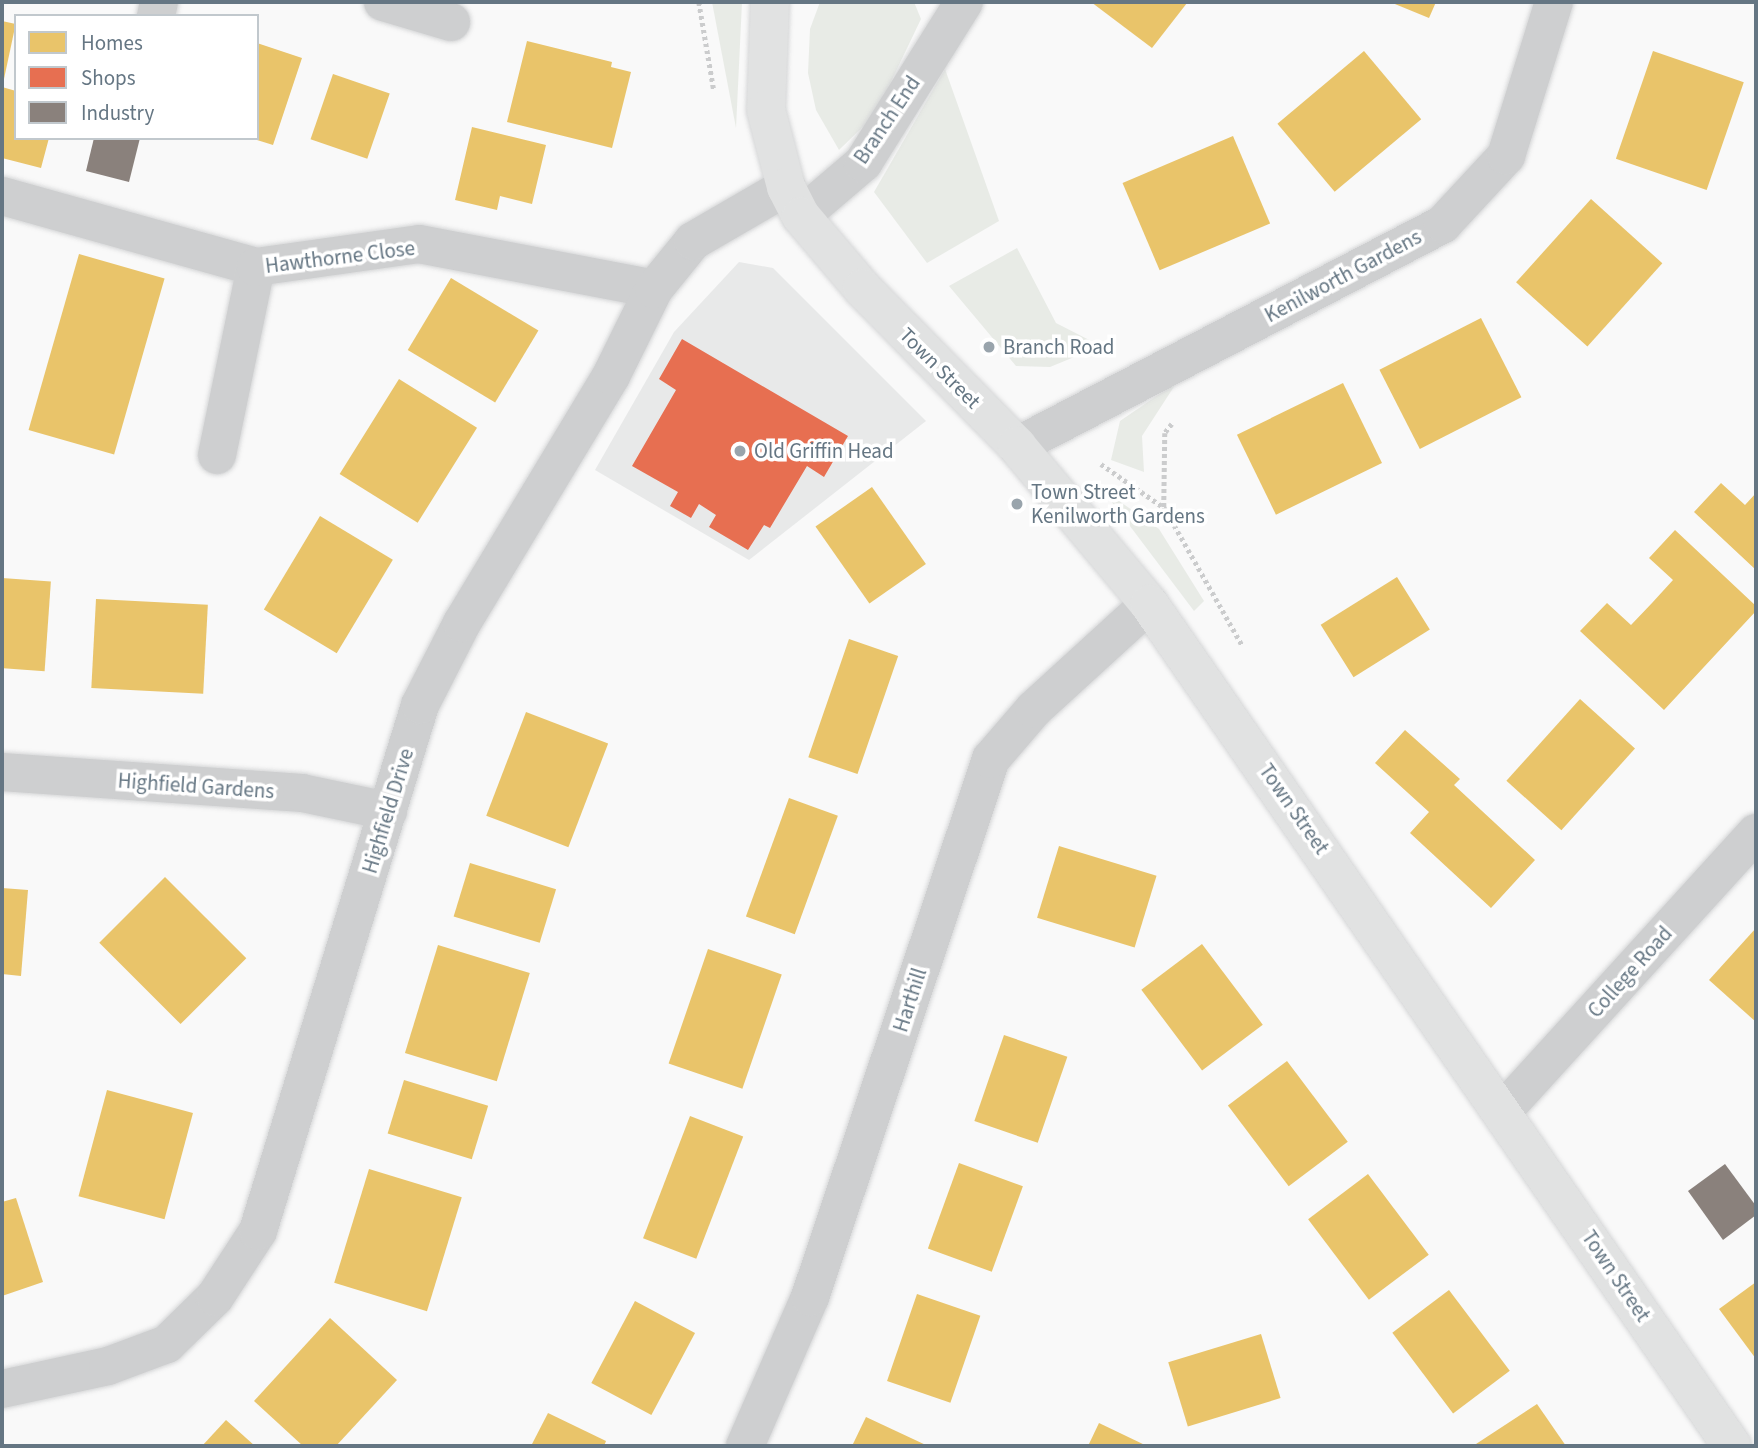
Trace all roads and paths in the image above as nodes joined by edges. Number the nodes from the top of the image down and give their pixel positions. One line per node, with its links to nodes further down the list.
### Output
1 (383, 2): 5 (street)
2 (770, 2): 7 (main road)
3 (964, 2): 7 (street, Branch End)
4 (1555, 2): 10 (street, Kenilworth Gardens)
5 (451, 22)
6 (2, 196): 8 (street)
7 (793, 202): 9 (street, Highfield Drive); 12 (main road, Town Street)
8 (256, 268): 9 (street, Hawthorne Close); 13 (street, Hawthorne Close)
9 (654, 289): 18 (street, Highfield Drive)
10 (1062, 422): 12 (street, Kenilworth Gardens); 14 (path)
11 (1174, 422): 14 (path)
12 (1017, 446): 15 (main road, Town Street)
13 (217, 455)
14 (1164, 507): 16 (path)
15 (1149, 604): 16 (main road, Town Street); 22 (street, Harthill)
16 (1207, 684): 20 (main road, Town Street)
17 (2, 772): 18 (street, Highfield Gardens)
18 (388, 811): 21 (street, Highfield Drive)
19 (1751, 848): 20 (street, College Road)
20 (1503, 1111): 23 (main road, Town Street)
21 (2, 1389)
22 (746, 1446)
23 (1732, 1446)

